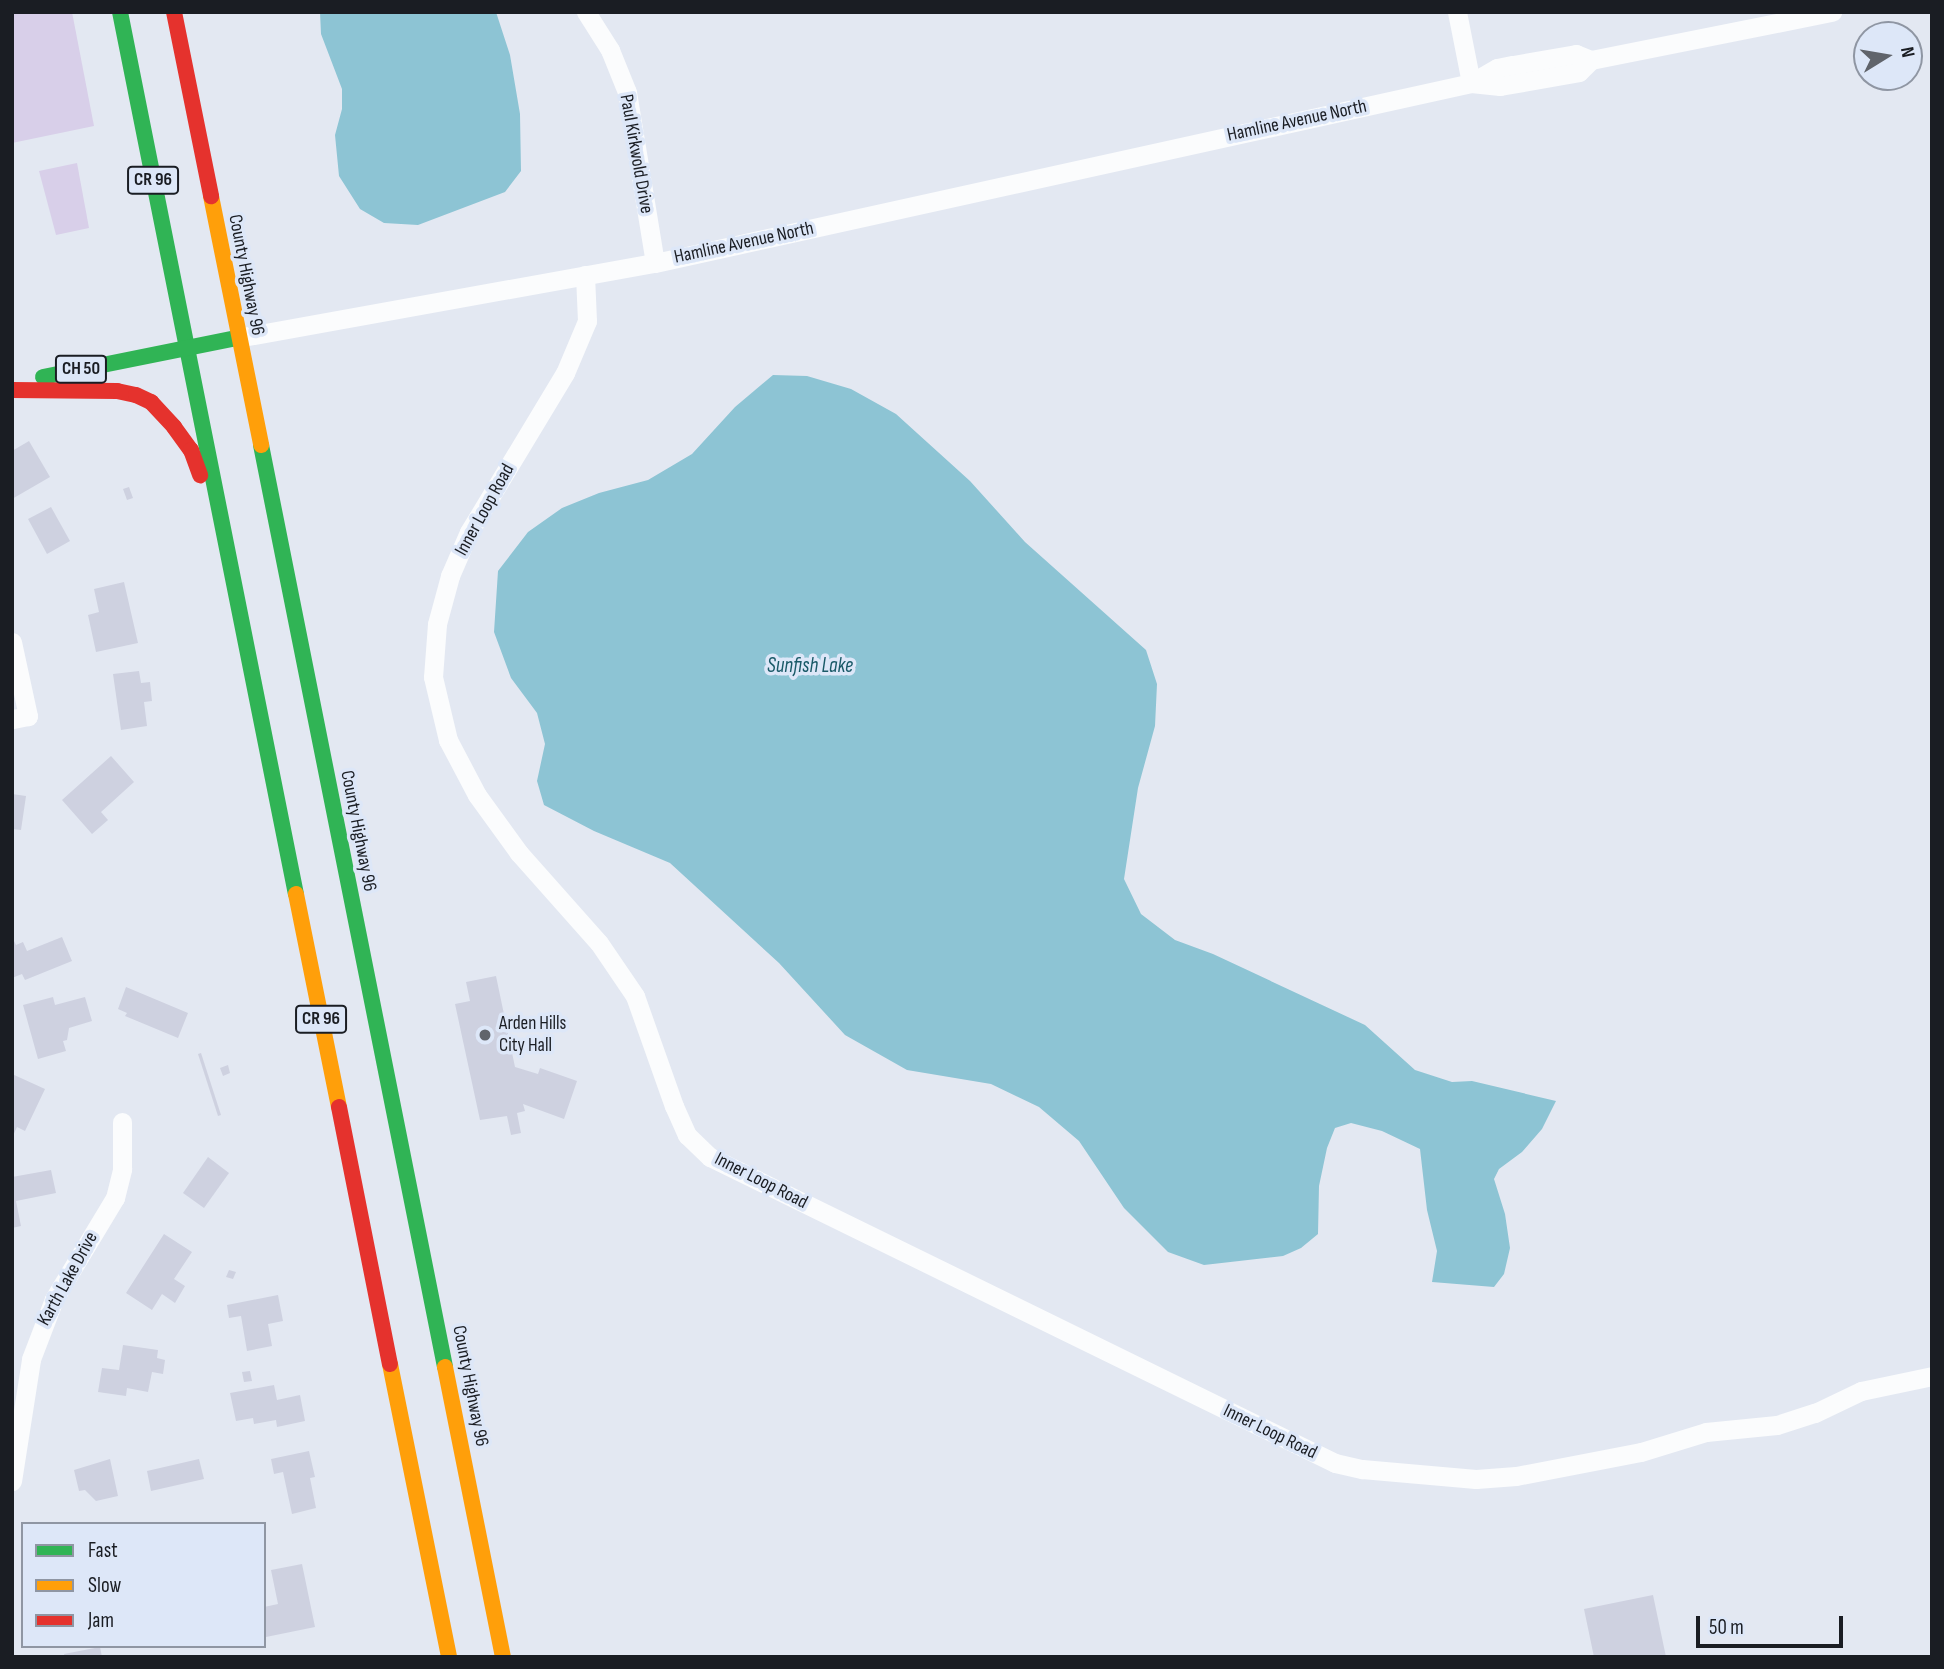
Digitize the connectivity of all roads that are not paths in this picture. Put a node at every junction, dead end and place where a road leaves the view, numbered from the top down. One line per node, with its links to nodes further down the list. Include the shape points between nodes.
1 (120, 12): 10 (main road, CR 96)
2 (174, 12): 9 (main road, County Highway 96 / CR 96)
3 (586, 12): 7 (street, Paul Kirkwold Drive, via 610,50 627,92)
4 (1457, 12): 6 (street)
5 (1832, 12): 6 (street, Hamline Avenue North, via 1591,60 1579,72 1500,86)
6 (1471, 83): 7 (street, Hamline Avenue North)
7 (656, 263): 8 (street, Hamline Avenue North)
8 (585, 275): 9 (street, Hamline Avenue North); 17 (street, Inner Loop Road, via 587,321 565,373 469,532 450,576 437,624 433,677 448,740 477,795 519,853 598,943 635,996 674,1106 688,1135 710,1157 1335,1463 1362,1469 1476,1479 1516,1476 1641,1452 1706,1432 1777,1425 1861,1391)
9 (237, 338): 10 (main road, Hamline Avenue North / CH 50); 20 (main road, County Highway 96 / CR 96)
10 (186, 348): 11 (main road, Hamline Avenue North / CH 50); 13 (main road, CR 96)
11 (12, 383)
12 (12, 390): 13 (main road, via 117,391 150,402 191,450)
13 (226, 546): 19 (main road, CR 96)
14 (12, 642): 15 (street, via 28,716)
15 (12, 719)
16 (122, 1122): 18 (street, Karth Lake Drive, via 122,1169 115,1198 54,1299 31,1359)
17 (1932, 1376)
18 (12, 1481)
19 (449, 1657)
20 (503, 1657)

